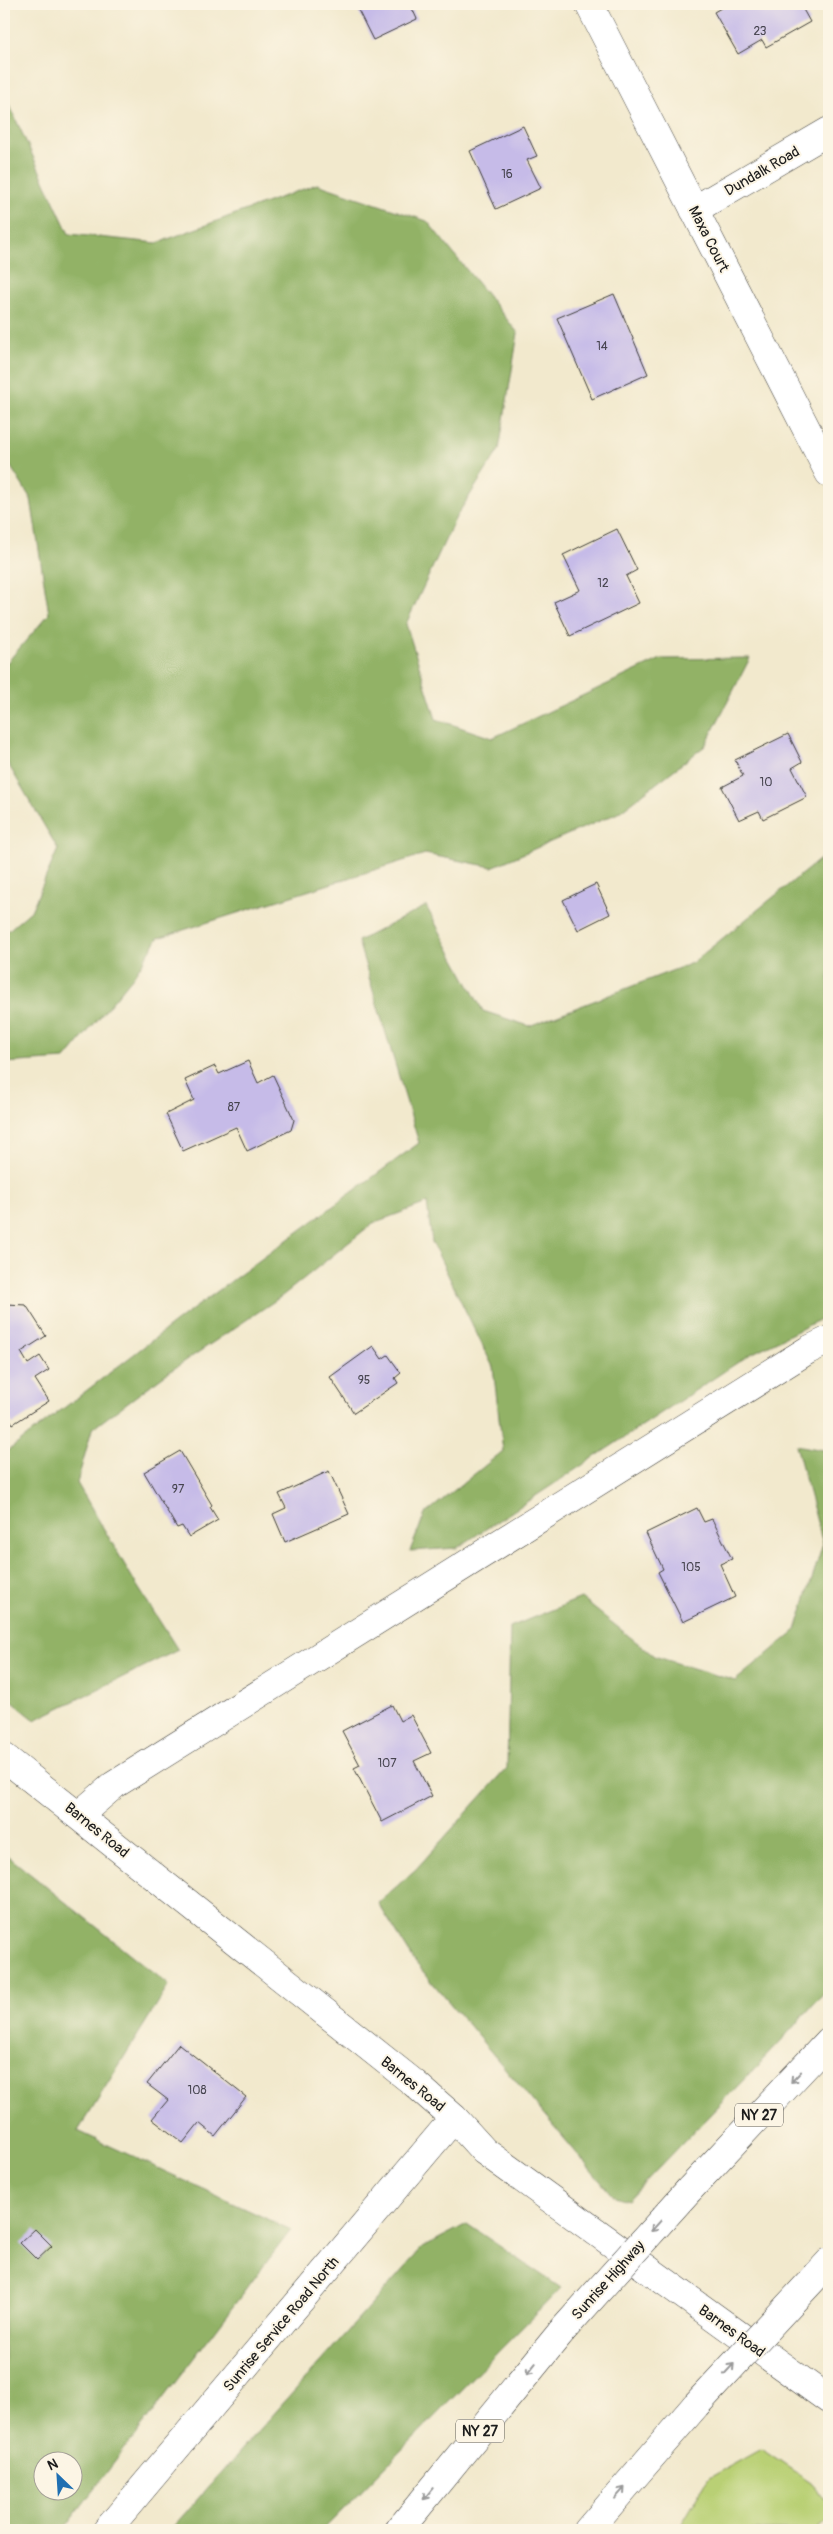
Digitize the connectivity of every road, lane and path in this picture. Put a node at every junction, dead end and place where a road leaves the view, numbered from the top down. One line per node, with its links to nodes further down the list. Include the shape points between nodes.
1 (589, 4): 3 (main road, Maxa Court)
2 (829, 132): 3 (main road, Dundalk Road)
3 (694, 210): 4 (main road, Maxa Court)
4 (829, 473)
5 (829, 1340): 7 (main road, via 654,1444 123,1779)
6 (4, 1757): 7 (main road, Barnes Road)
7 (79, 1815): 9 (main road, Barnes Road)
8 (829, 2041): 13 (main road, Sunrise Highway / NY 27, one-way to 13, bridge, via 562,2331)
9 (454, 2118): 11 (main road, Barnes Road, via 484,2151); 12 (main road, Sunrise Service Road North)
10 (823, 2268): 14 (main road, one-way to 10, bridge, via 696,2405)
11 (829, 2400)
12 (107, 2530)
13 (398, 2530)
14 (588, 2530)

